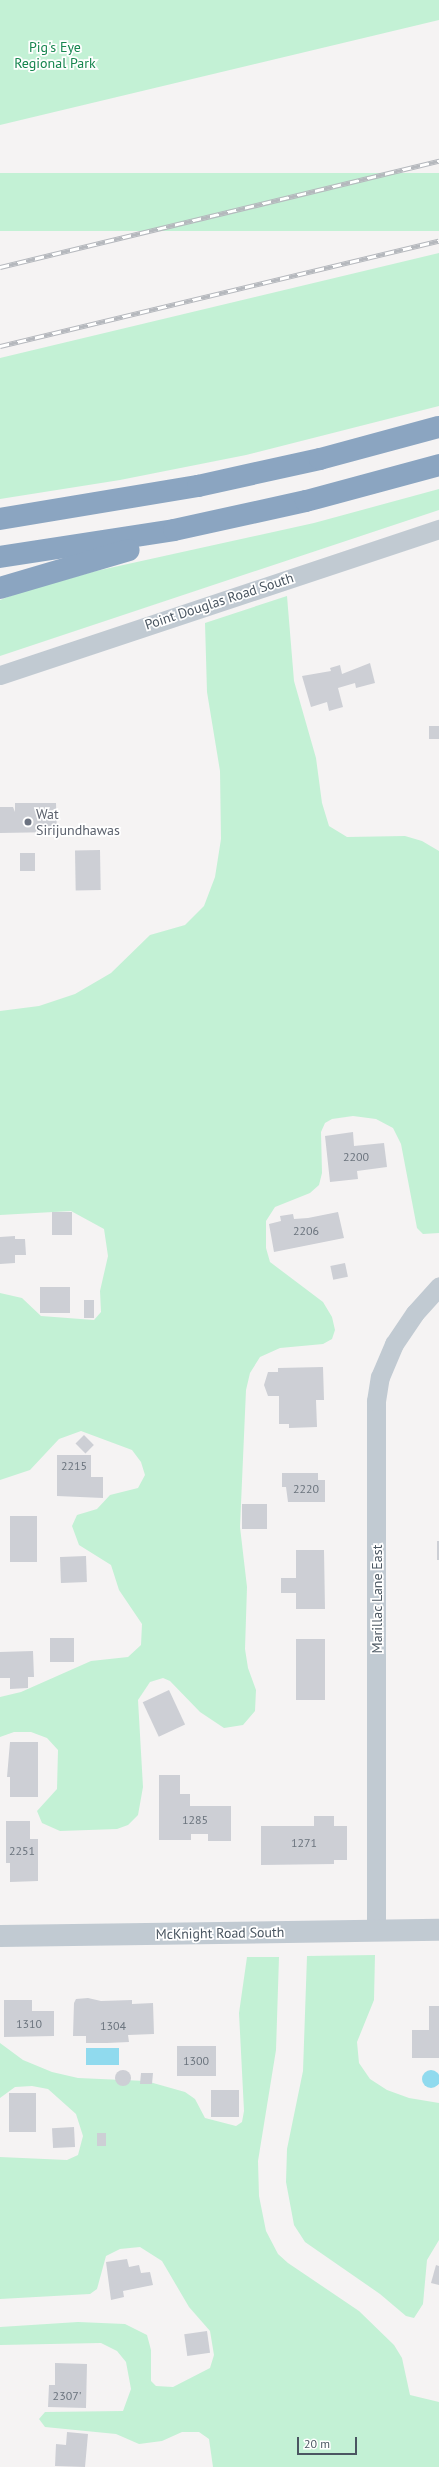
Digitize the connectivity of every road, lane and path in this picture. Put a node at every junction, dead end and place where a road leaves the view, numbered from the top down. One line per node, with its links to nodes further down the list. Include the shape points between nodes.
1 (439, 426): 4 (highway, via 313,460 198,486)
2 (439, 466): 3 (highway)
3 (277, 508): 6 (highway, via 132,537); 7 (highway)
4 (0, 519)
5 (439, 529): 8 (street, Point Douglas Road South)
6 (0, 557)
7 (0, 588)
8 (0, 675)
9 (439, 1286): 11 (street, Marillac Lane East, via 415,1313 394,1344 380,1377 376,1401)
10 (439, 1930): 11 (street, McKnight Road South)
11 (376, 1931): 12 (street, McKnight Road South)
12 (0, 1936)

